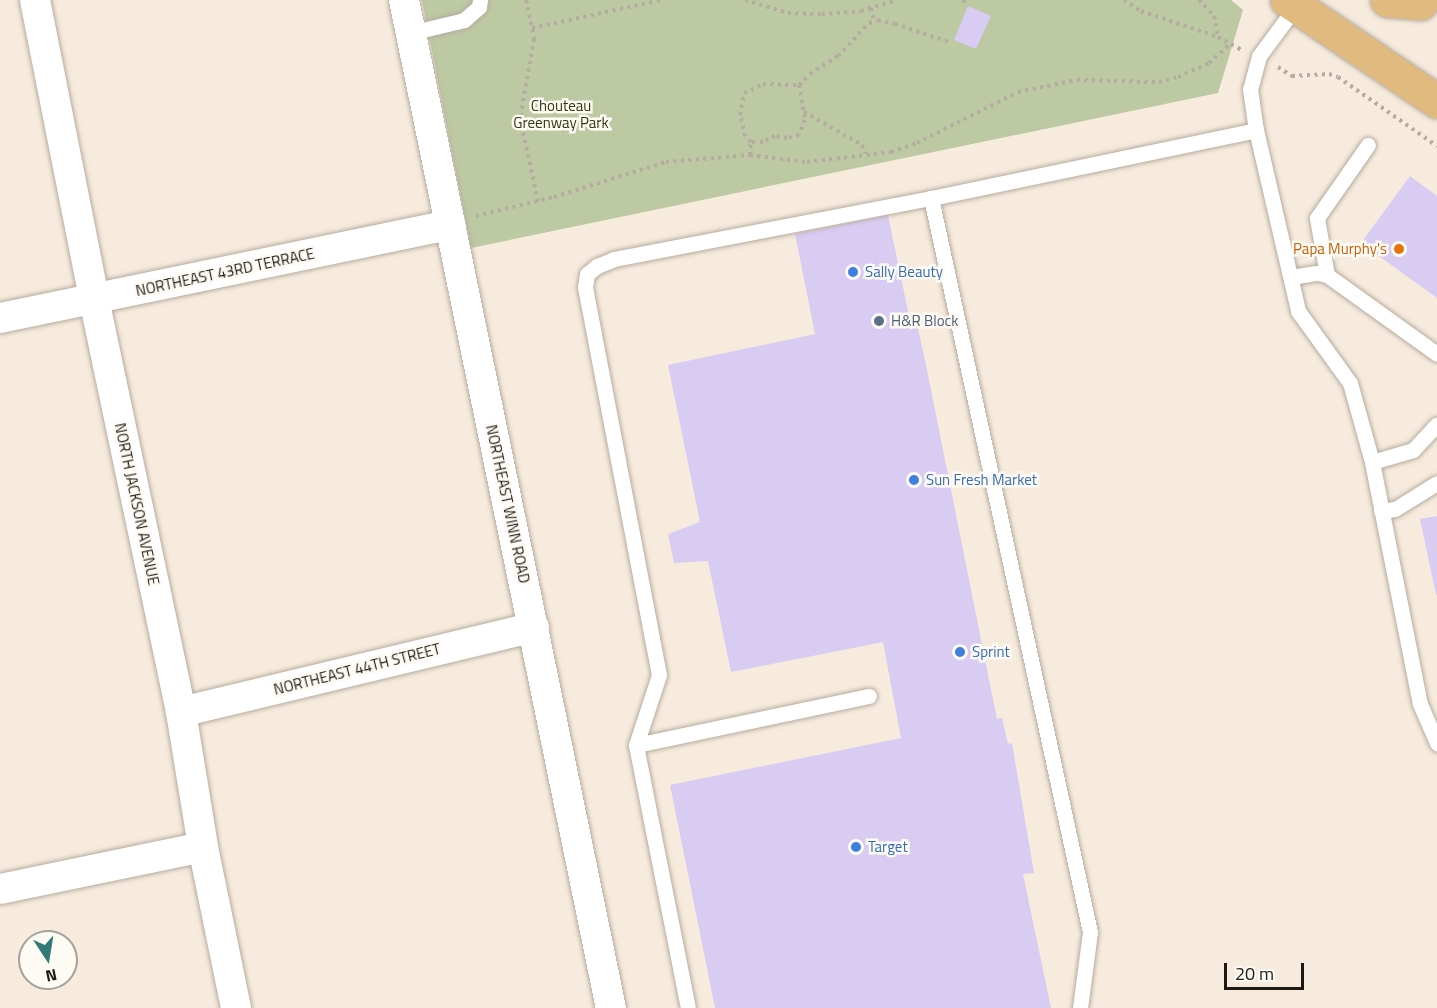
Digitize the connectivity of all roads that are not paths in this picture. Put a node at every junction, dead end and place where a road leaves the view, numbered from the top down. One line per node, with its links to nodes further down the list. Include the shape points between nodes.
1 (35, 0): 15 (street, NORTH JACKSON AVENUE)
2 (404, 0): 7 (street, NORTHEAST WINN ROAD)
3 (480, 0): 7 (lane, via 479,7 464,20)
4 (1387, 0): 6 (main road)
5 (1298, 2): 8 (main road); 9 (lane, via 1259,56 1250,89)
6 (1425, 6)
7 (410, 33): 12 (street, NORTHEAST WINN ROAD)
8 (1437, 101)
9 (1256, 130): 11 (lane); 14 (lane)
10 (1368, 145): 13 (lane, via 1317,218)
11 (931, 198): 26 (lane, via 614,259 587,274 585,287 659,675); 32 (lane, via 1090,932)
12 (450, 225): 15 (street, NORTHEAST 43RD TERRACE); 22 (street, NORTHEAST WINN ROAD)
13 (1327, 275): 14 (lane); 17 (lane)
14 (1291, 277): 19 (lane, via 1298,311 1350,383)
15 (94, 299): 16 (street, NORTHEAST 43RD TERRACE); 24 (street, NORTH JACKSON AVENUE)
16 (0, 318)
17 (1437, 354)
18 (1437, 423): 19 (lane, via 1413,450)
19 (1372, 462): 21 (lane)
20 (1437, 483): 21 (lane, via 1395,509)
21 (1381, 511): 25 (lane, via 1420,704)
22 (534, 627): 24 (street, NORTHEAST 44TH STREET); 30 (street, NORTHEAST WINN ROAD)
23 (869, 696): 26 (lane)
24 (181, 712): 27 (street, NORTH JACKSON AVENUE)
25 (1437, 743)
26 (636, 745): 31 (lane)
27 (203, 848): 28 (street); 29 (street, NORTH JACKSON AVENUE)
28 (0, 889)
29 (236, 1008)
30 (611, 1008)
31 (687, 1008)
32 (1080, 1008)

